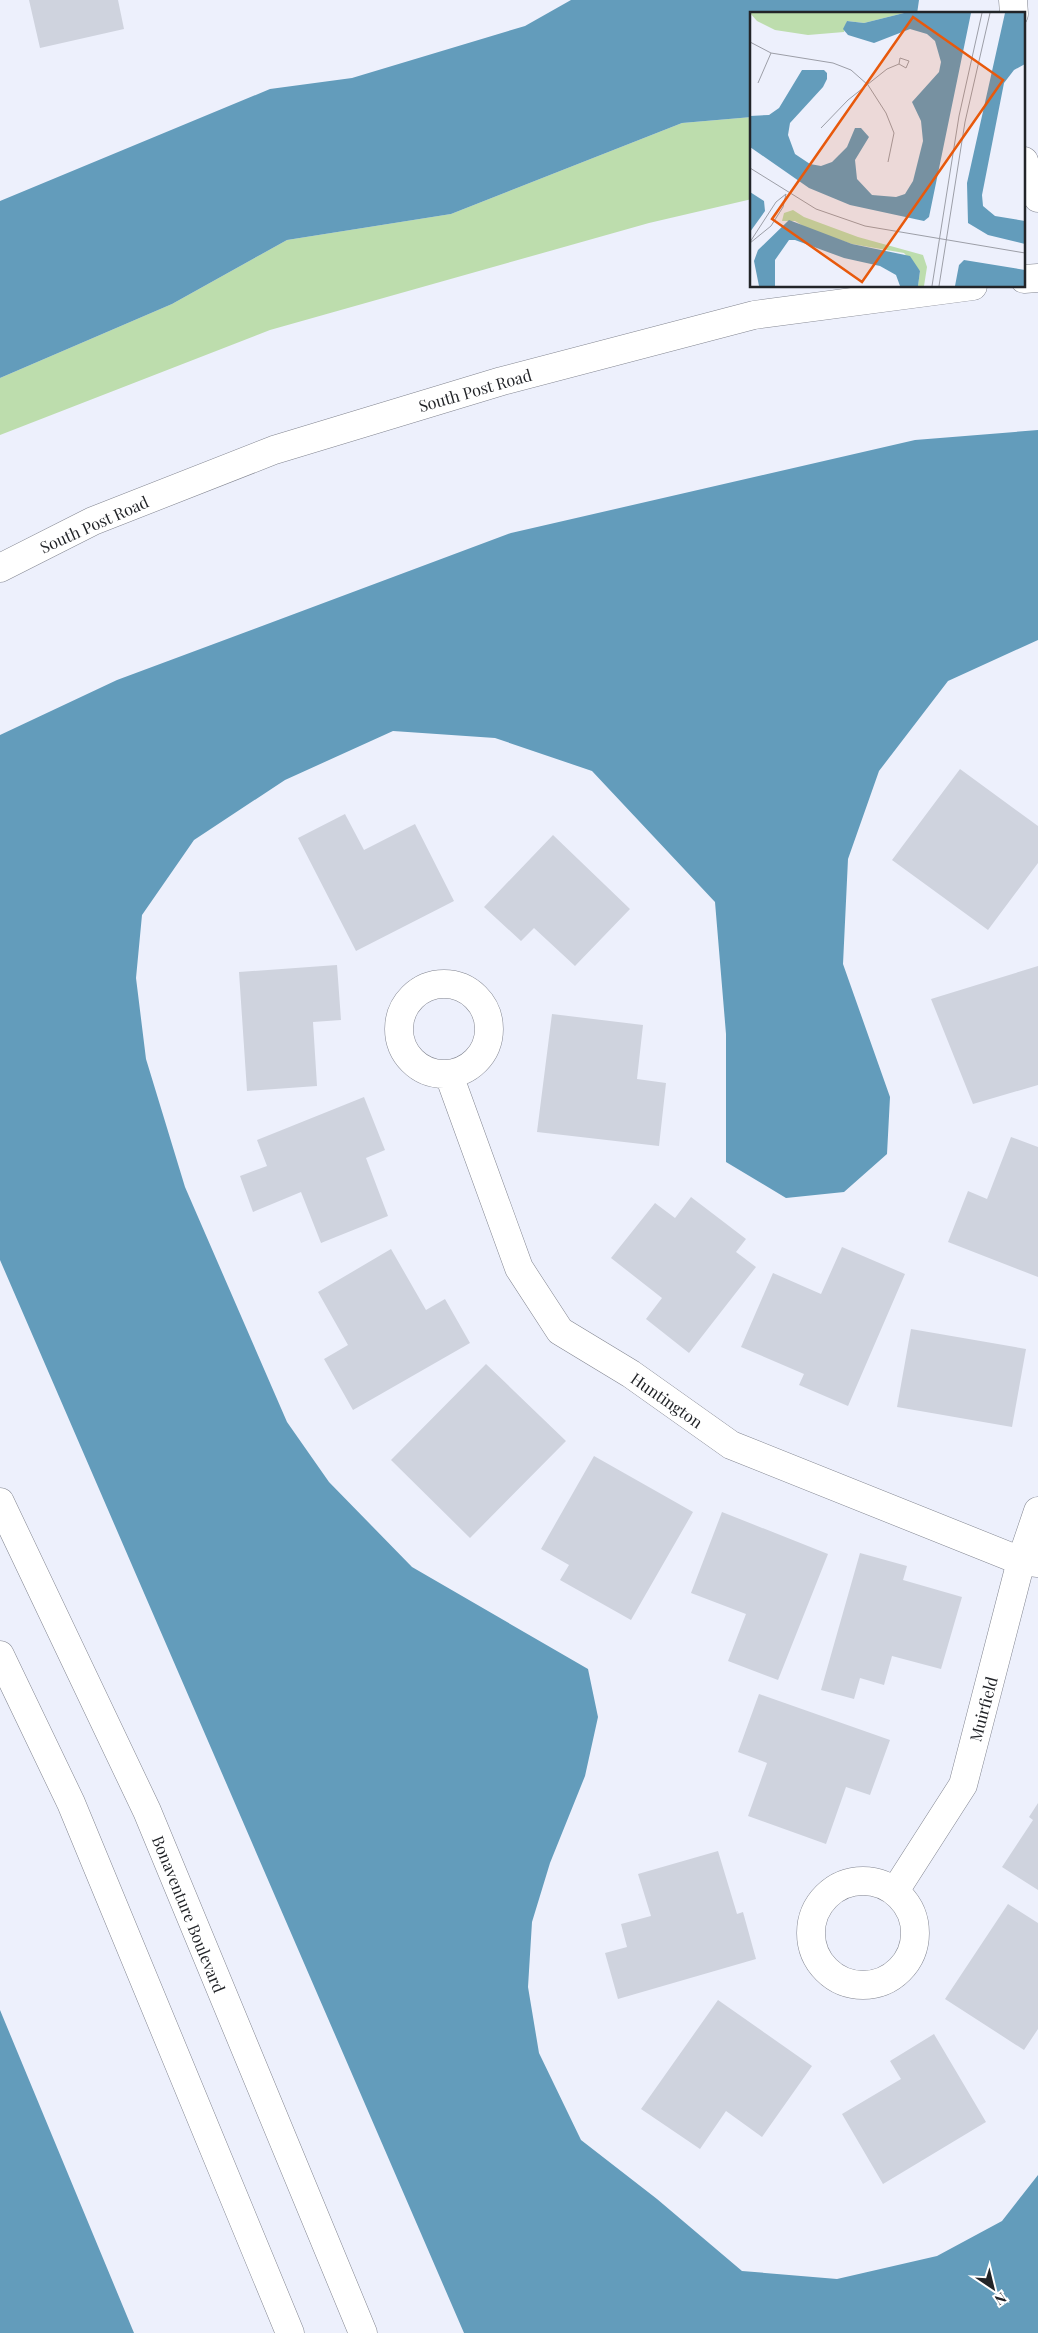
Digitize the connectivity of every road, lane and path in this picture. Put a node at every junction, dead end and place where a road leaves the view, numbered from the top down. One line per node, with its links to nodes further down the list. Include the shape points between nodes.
1 (1026, 166): 2 (street)
2 (1038, 198)
3 (958, 288): 4 (street, South Post Road, via 754,315 502,381 274,450 93,521)
4 (0, 568)
5 (449, 1075): 8 (street, Huntington, via 519,1268 560,1331 631,1374 731,1445)
6 (0, 1502): 12 (street, Bonaventure Boulevard, via 147,1811)
7 (1038, 1511): 8 (street, Muirfield)
8 (1030, 1562): 10 (street, Muirfield, via 963,1785)
9 (0, 1655): 11 (street, via 71,1804)
10 (895, 1891)
11 (290, 2333)
12 (363, 2333)

